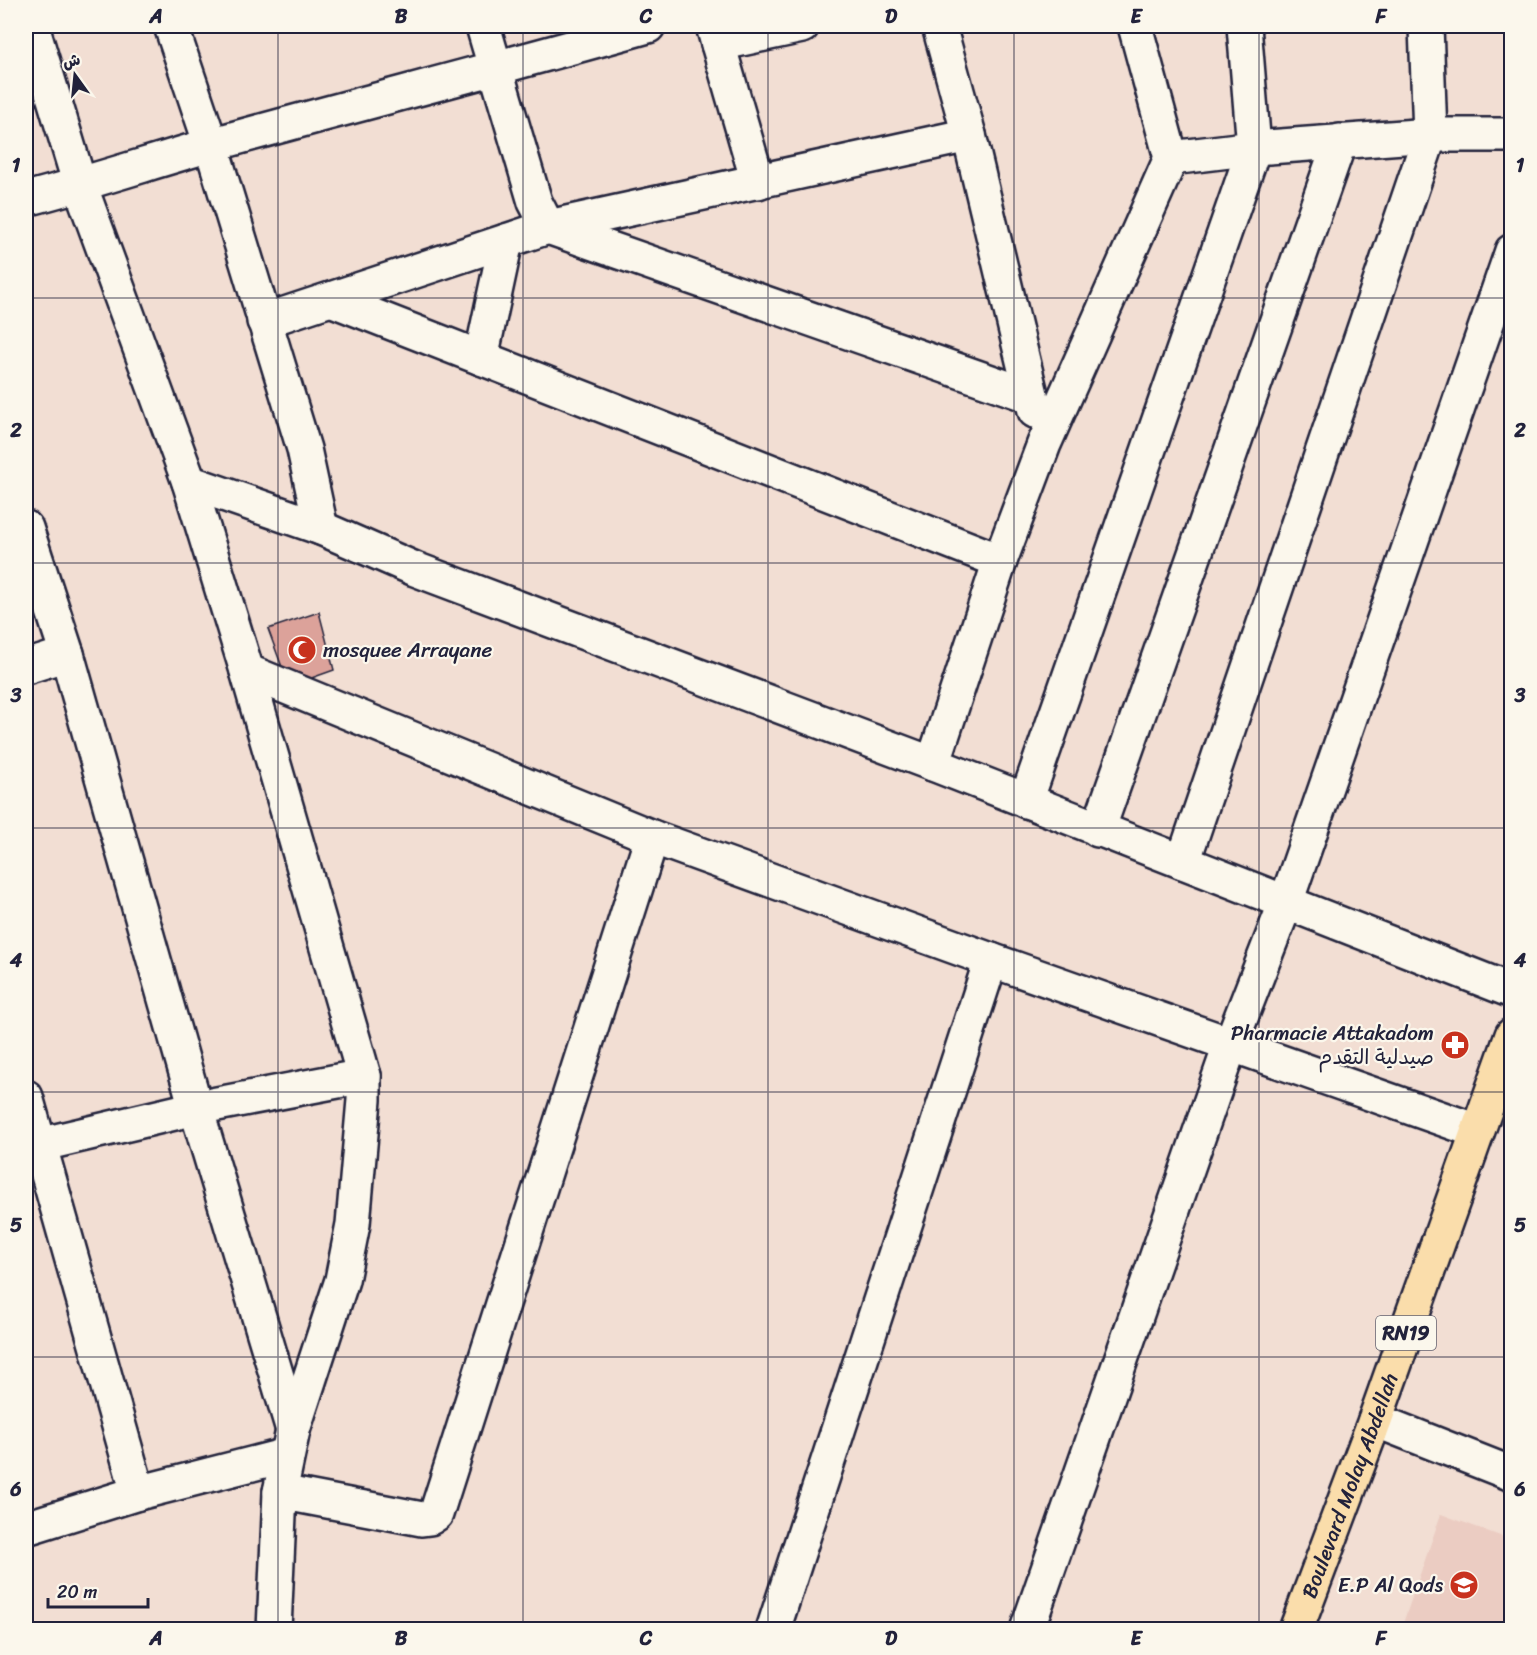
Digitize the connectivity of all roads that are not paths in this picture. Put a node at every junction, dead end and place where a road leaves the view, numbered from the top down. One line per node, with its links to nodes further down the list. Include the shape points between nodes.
1 (32, 26): 20 (street)
2 (171, 26): 16 (street)
3 (483, 26): 11 (street)
4 (648, 26): 11 (street)
5 (802, 26): 10 (street)
6 (939, 26): 12 (street)
7 (1135, 26): 18 (street)
8 (1244, 26): 17 (street)
9 (1426, 26): 13 (street)
10 (716, 35): 19 (street)
11 (496, 69): 16 (street); 22 (street, via 535,202)
12 (969, 135): 19 (street); 28 (street)
13 (1430, 135): 14 (street); 15 (street); 41 (street)
14 (1512, 135)
15 (1340, 141): 17 (street); 39 (street)
16 (212, 145): 20 (street); 26 (street)
17 (1254, 148): 18 (street); 38 (street)
18 (1171, 158): 29 (street)
19 (758, 182): 22 (street)
20 (80, 185): 21 (street); 30 (street)
21 (26, 199)
22 (548, 228): 23 (street); 28 (street)
23 (506, 241): 25 (street); 27 (street)
24 (1512, 250): 42 (street)
25 (333, 300): 26 (street); 27 (street)
26 (264, 321): 32 (street, via 304,449)
27 (481, 358): 33 (street)
28 (1031, 396): 29 (street)
29 (1044, 444): 33 (street)
30 (189, 482): 32 (street); 36 (street)
31 (26, 528): 34 (street)
32 (321, 528): 37 (street, via 415,569)
33 (1000, 561): 37 (street)
34 (68, 654): 35 (street); 49 (street)
35 (26, 668)
36 (247, 670): 40 (street); 47 (street)
37 (933, 764): 38 (street)
38 (1026, 801): 39 (street)
39 (1098, 830): 41 (street)
40 (652, 837): 43 (street); 55 (street, via 436,1514 422,1519)
41 (1183, 862): 42 (street)
42 (1286, 902): 44 (street); 46 (street)
43 (991, 960): 46 (street); 59 (street)
44 (1512, 991)
45 (1512, 1035): 50 (main road, Boulevard Molay Abdellah / RN19)
46 (1231, 1044): 50 (street); 60 (street)
47 (364, 1076): 49 (street); 53 (street, via 351,1235 342,1280)
48 (26, 1097): 51 (street)
49 (196, 1108): 51 (street); 53 (street)
50 (1477, 1131): 52 (main road, Boulevard Molay Abdellah / RN19)
51 (33, 1146): 56 (street)
52 (1376, 1420): 54 (street); 61 (main road, Boulevard Molay Abdellah / RN19)
53 (290, 1442): 55 (street); 56 (street)
54 (1512, 1474)
55 (280, 1492): 58 (street)
56 (138, 1493): 57 (street)
57 (26, 1528)
58 (274, 1629)
59 (773, 1629)
60 (1026, 1629)
61 (1296, 1629)

